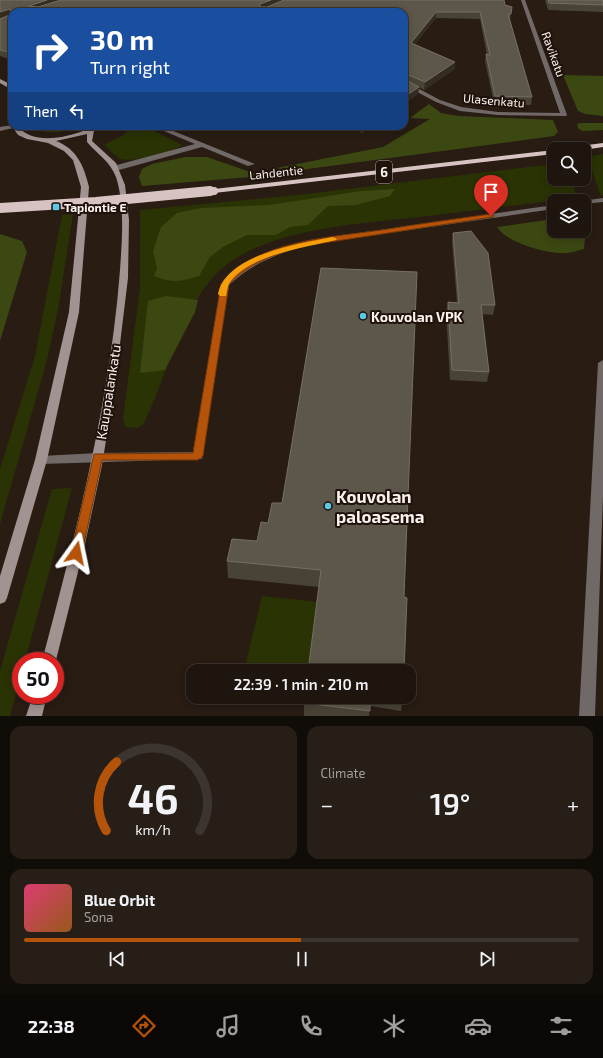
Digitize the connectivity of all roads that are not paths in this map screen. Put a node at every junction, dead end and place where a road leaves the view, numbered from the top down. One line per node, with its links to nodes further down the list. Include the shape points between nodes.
1 (523, 0): 3 (street, Ravikatu)
2 (408, 85): 3 (street, Ulasenkatu, via 460,109)
3 (564, 115)
4 (18, 130): 8 (main road, via 23,135)
5 (88, 130): 8 (main road, via 66,138)
6 (93, 130): 14 (main road, Kauppalankatu, via 89,141)
7 (165, 130): 10 (street)
8 (40, 139): 21 (main road, via 59,144 78,160 86,187 74,312)
9 (603, 144): 11 (highway)
10 (201, 145): 13 (street); 14 (street)
11 (591, 146)
12 (547, 153): 17 (highway, Lahdentie / 6, bridge, via 214,191)
13 (251, 164)
14 (116, 168): 20 (main road, Kauppalankatu, via 123,191 125,255 112,380)
15 (603, 200): 16 (street)
16 (591, 201)
17 (0, 208)
18 (547, 208): 20 (street, via 310,242 282,249 252,262 237,271 225,284 198,456)
19 (603, 362): 26 (street)
20 (98, 457): 21 (street); 23 (main road, Kauppalankatu)
21 (40, 460): 22 (main road)
22 (0, 598)
23 (51, 652)
24 (37, 704): 25 (main road)
25 (34, 716)
26 (587, 716)

